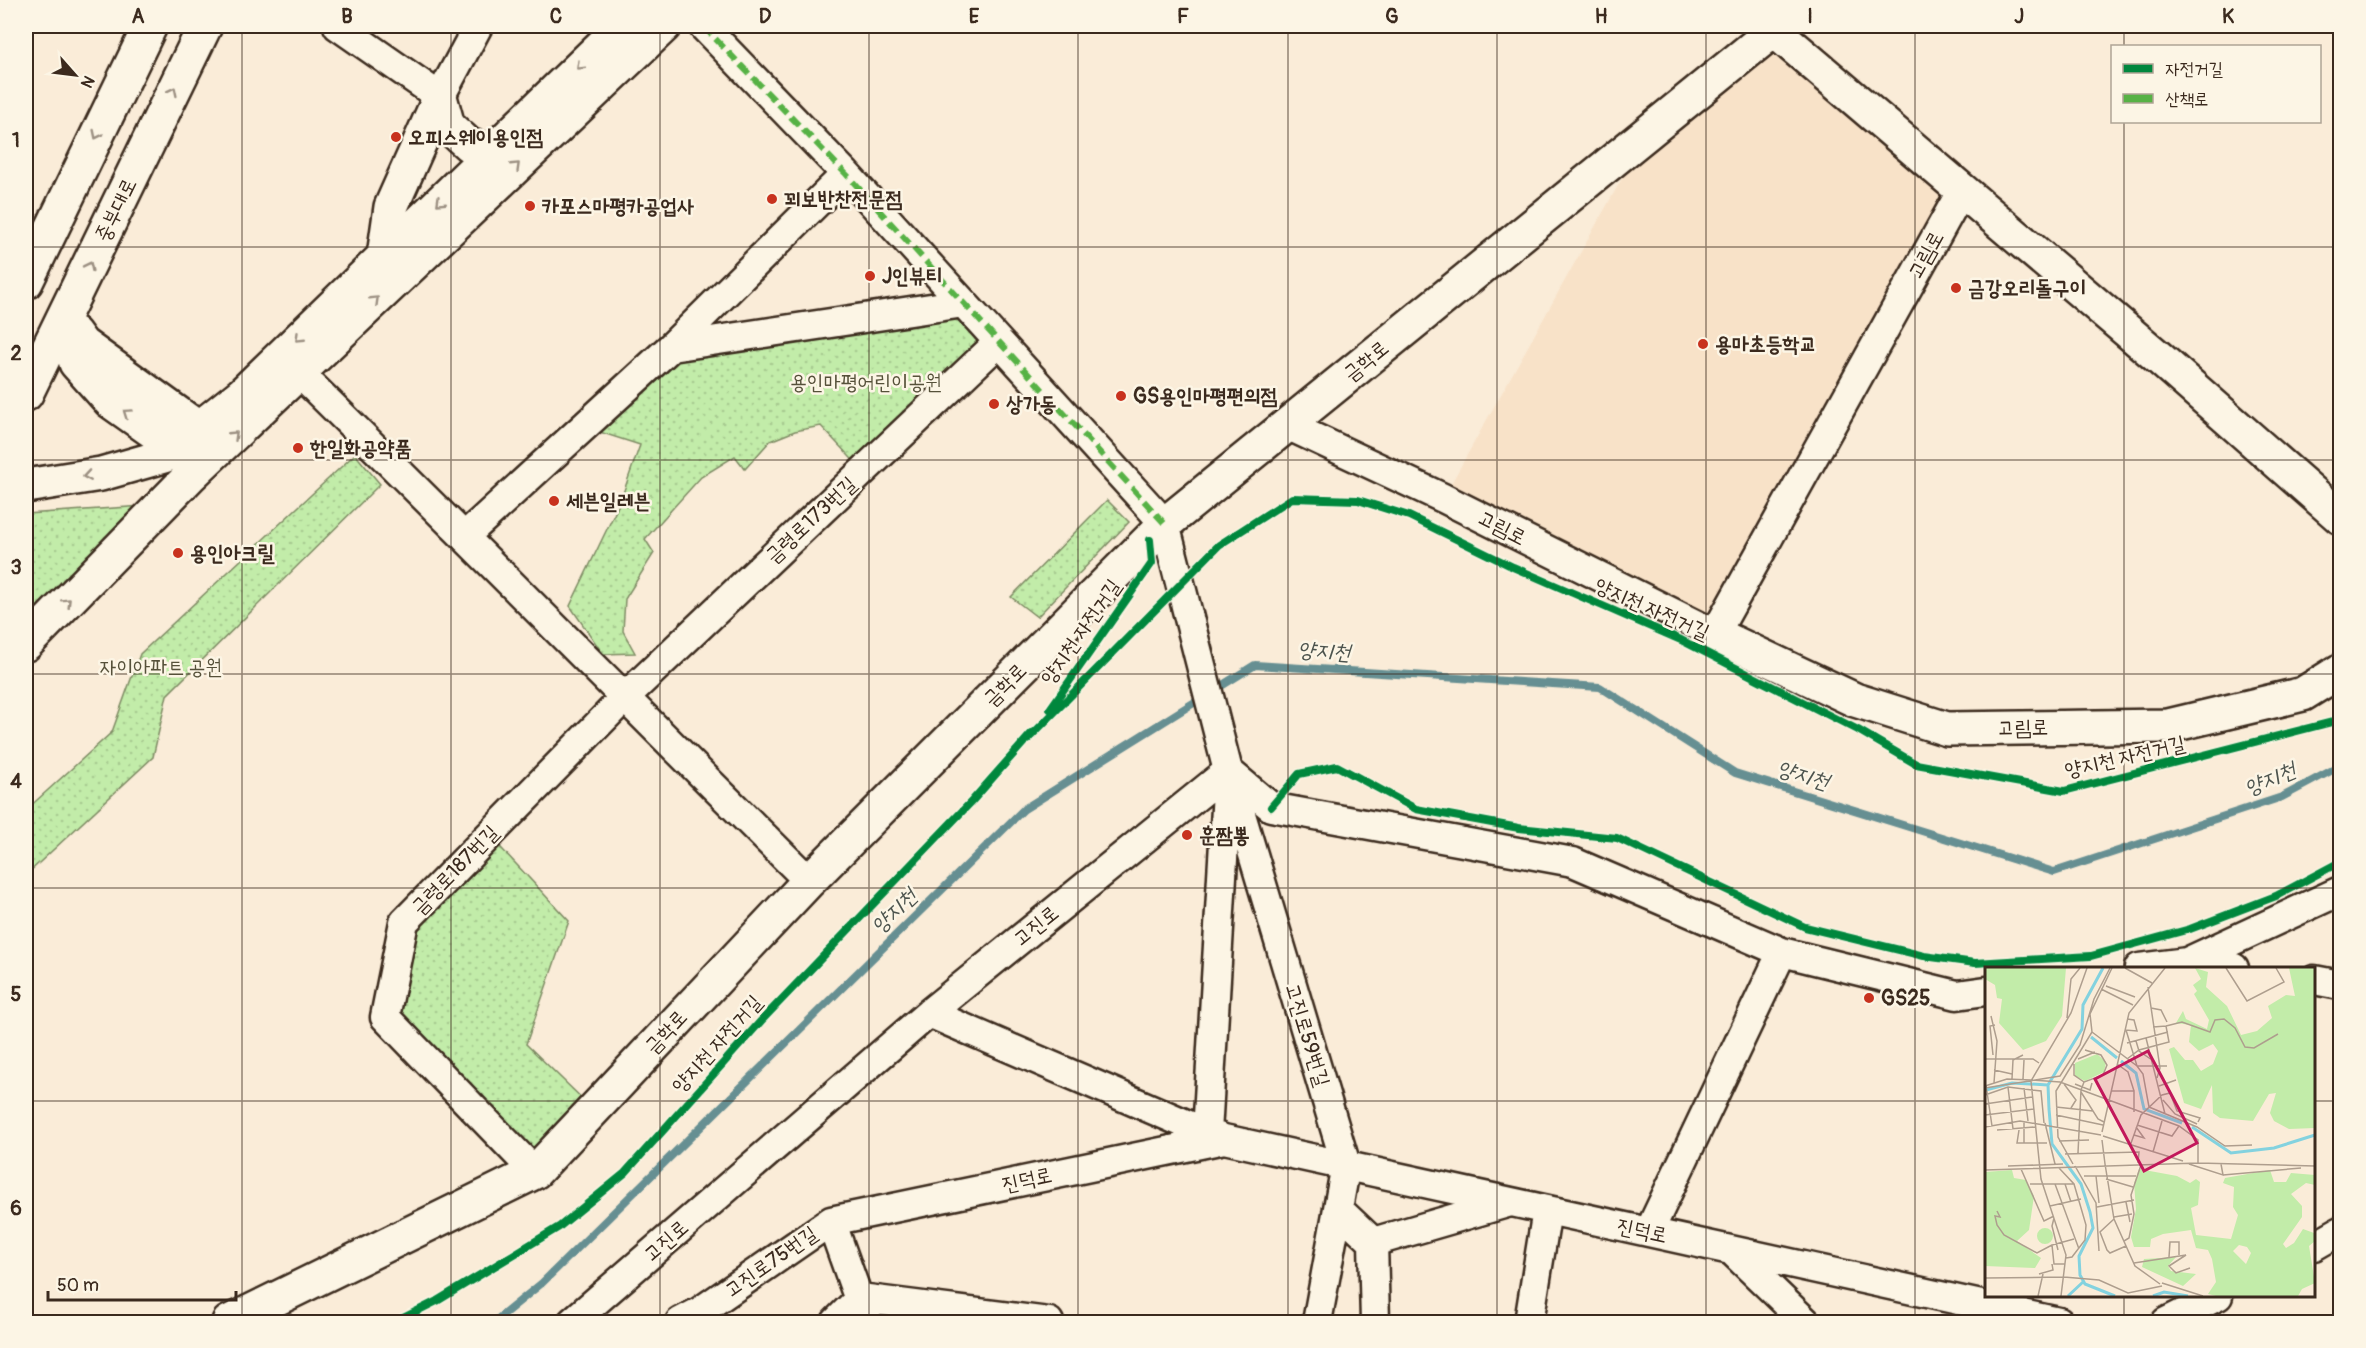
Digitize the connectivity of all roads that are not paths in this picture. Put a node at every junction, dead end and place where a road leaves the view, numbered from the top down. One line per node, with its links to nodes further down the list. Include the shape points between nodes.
1 (150, 26): 14 (street, one-way to 14)
2 (205, 26): 16 (street, 중부대로, one-way to 2)
3 (338, 26): 9 (street)
4 (478, 26): 9 (street)
5 (621, 26): 10 (street, one-way to 10)
6 (664, 26): 19 (street, one-way to 6)
7 (703, 26): 11 (street)
8 (1774, 27): 12 (street); 21 (street, 금학로)
9 (440, 97): 10 (street, via 448,126 469,145); 13 (street, via 391,207)
10 (491, 152): 13 (street, one-way to 13)
11 (846, 174): 15 (street); 18 (street)
12 (1962, 190): 24 (street); 27 (street, 고림로)
13 (384, 256): 22 (street, one-way to 22, via 242,394)
14 (26, 282)
15 (964, 303): 17 (street); 18 (street)
16 (63, 319): 20 (street, 중부대로); 22 (street, one-way to 16, via 82,344)
17 (999, 342): 25 (street); 30 (street, 금령로173번길)
18 (671, 347): 26 (street)
19 (299, 373): 26 (street); 28 (street, one-way to 19, via 191,475)
20 (26, 394)
21 (1287, 425): 25 (street, 금학로); 27 (street, 고림로)
22 (187, 438): 23 (street, one-way to 23, via 164,456 101,474)
23 (26, 486)
24 (2340, 517)
25 (1166, 524): 31 (street, 고진로59번길); 32 (street, 금학로)
26 (465, 536): 30 (street)
27 (1715, 634): 29 (street, 고림로, via 1855,699 1947,729 2168,726 2303,694)
28 (26, 644)
29 (2340, 671)
30 (624, 698): 32 (street); 44 (street, 금령로187번길, via 405,922 385,1017)
31 (1226, 761): 34 (street, via 1271,807 1573,862); 41 (street, 고진로); 42 (street); 43 (street, 고진로59번길)
32 (809, 881): 44 (street, 금학로)
33 (2340, 891): 35 (street)
34 (1782, 952): 40 (street, via 1957,995); 49 (street)
35 (2185, 965): 36 (street); 37 (street)
36 (2162, 967)
37 (2210, 967)
38 (2315, 980): 39 (street)
39 (2340, 984)
40 (1985, 991)
41 (928, 1013): 42 (street, 진덕로); 58 (street, 고진로)
42 (1216, 1136): 43 (street, 진덕로); 48 (street, 진덕로)
43 (1346, 1166): 45 (street, 진덕로); 46 (street, 고진로59번길)
44 (535, 1172): 57 (street, 금학로)
45 (1511, 1202): 47 (street, 진덕로); 51 (street)
46 (1338, 1209): 51 (street); 62 (street, 고진로59번길)
47 (1547, 1210): 49 (street, 진덕로); 64 (street)
48 (831, 1221): 55 (street, 고진로75번길); 59 (street, 고진로75번길)
49 (1649, 1232): 53 (street, 진덕로)
50 (2340, 1232): 52 (street)
51 (1373, 1242): 63 (street)
52 (2315, 1245)
53 (1731, 1250): 56 (street, 진덕로); 65 (street)
54 (2216, 1297): 67 (street)
55 (863, 1310): 60 (street); 61 (street)
56 (2014, 1310): 66 (street, 진덕로)
57 (229, 1323)
58 (572, 1323)
59 (680, 1323)
60 (836, 1323)
61 (1049, 1323)
62 (1317, 1323)
63 (1375, 1323)
64 (1529, 1323)
65 (1806, 1323)
66 (2059, 1323)
67 (2166, 1323)

